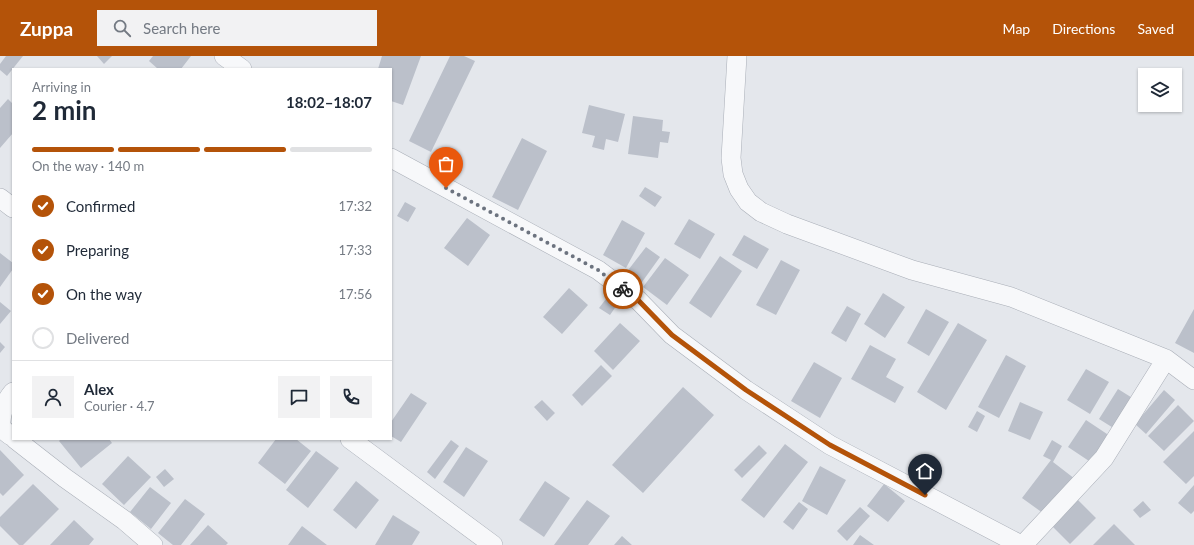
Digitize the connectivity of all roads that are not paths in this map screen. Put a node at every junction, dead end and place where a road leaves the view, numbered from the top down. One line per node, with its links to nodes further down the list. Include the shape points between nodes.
1 (224, 56): 3 (street)
2 (737, 56): 7 (street, via 731,158 733,174 748,202 762,212 787,224 912,270 1011,297)
3 (241, 68)
4 (392, 159): 15 (street, via 598,270 638,300 672,335 746,390 830,445)
5 (0, 198): 6 (street)
6 (12, 207)
7 (1166, 359): 8 (street); 15 (street, via 1104,458)
8 (1194, 380)
9 (12, 393): 10 (street, via 1,408 0,418 1,426)
10 (12, 436)
11 (17, 440): 13 (street, via 124,520)
12 (351, 440): 14 (street)
13 (153, 545)
14 (493, 545)
15 (1022, 545)

